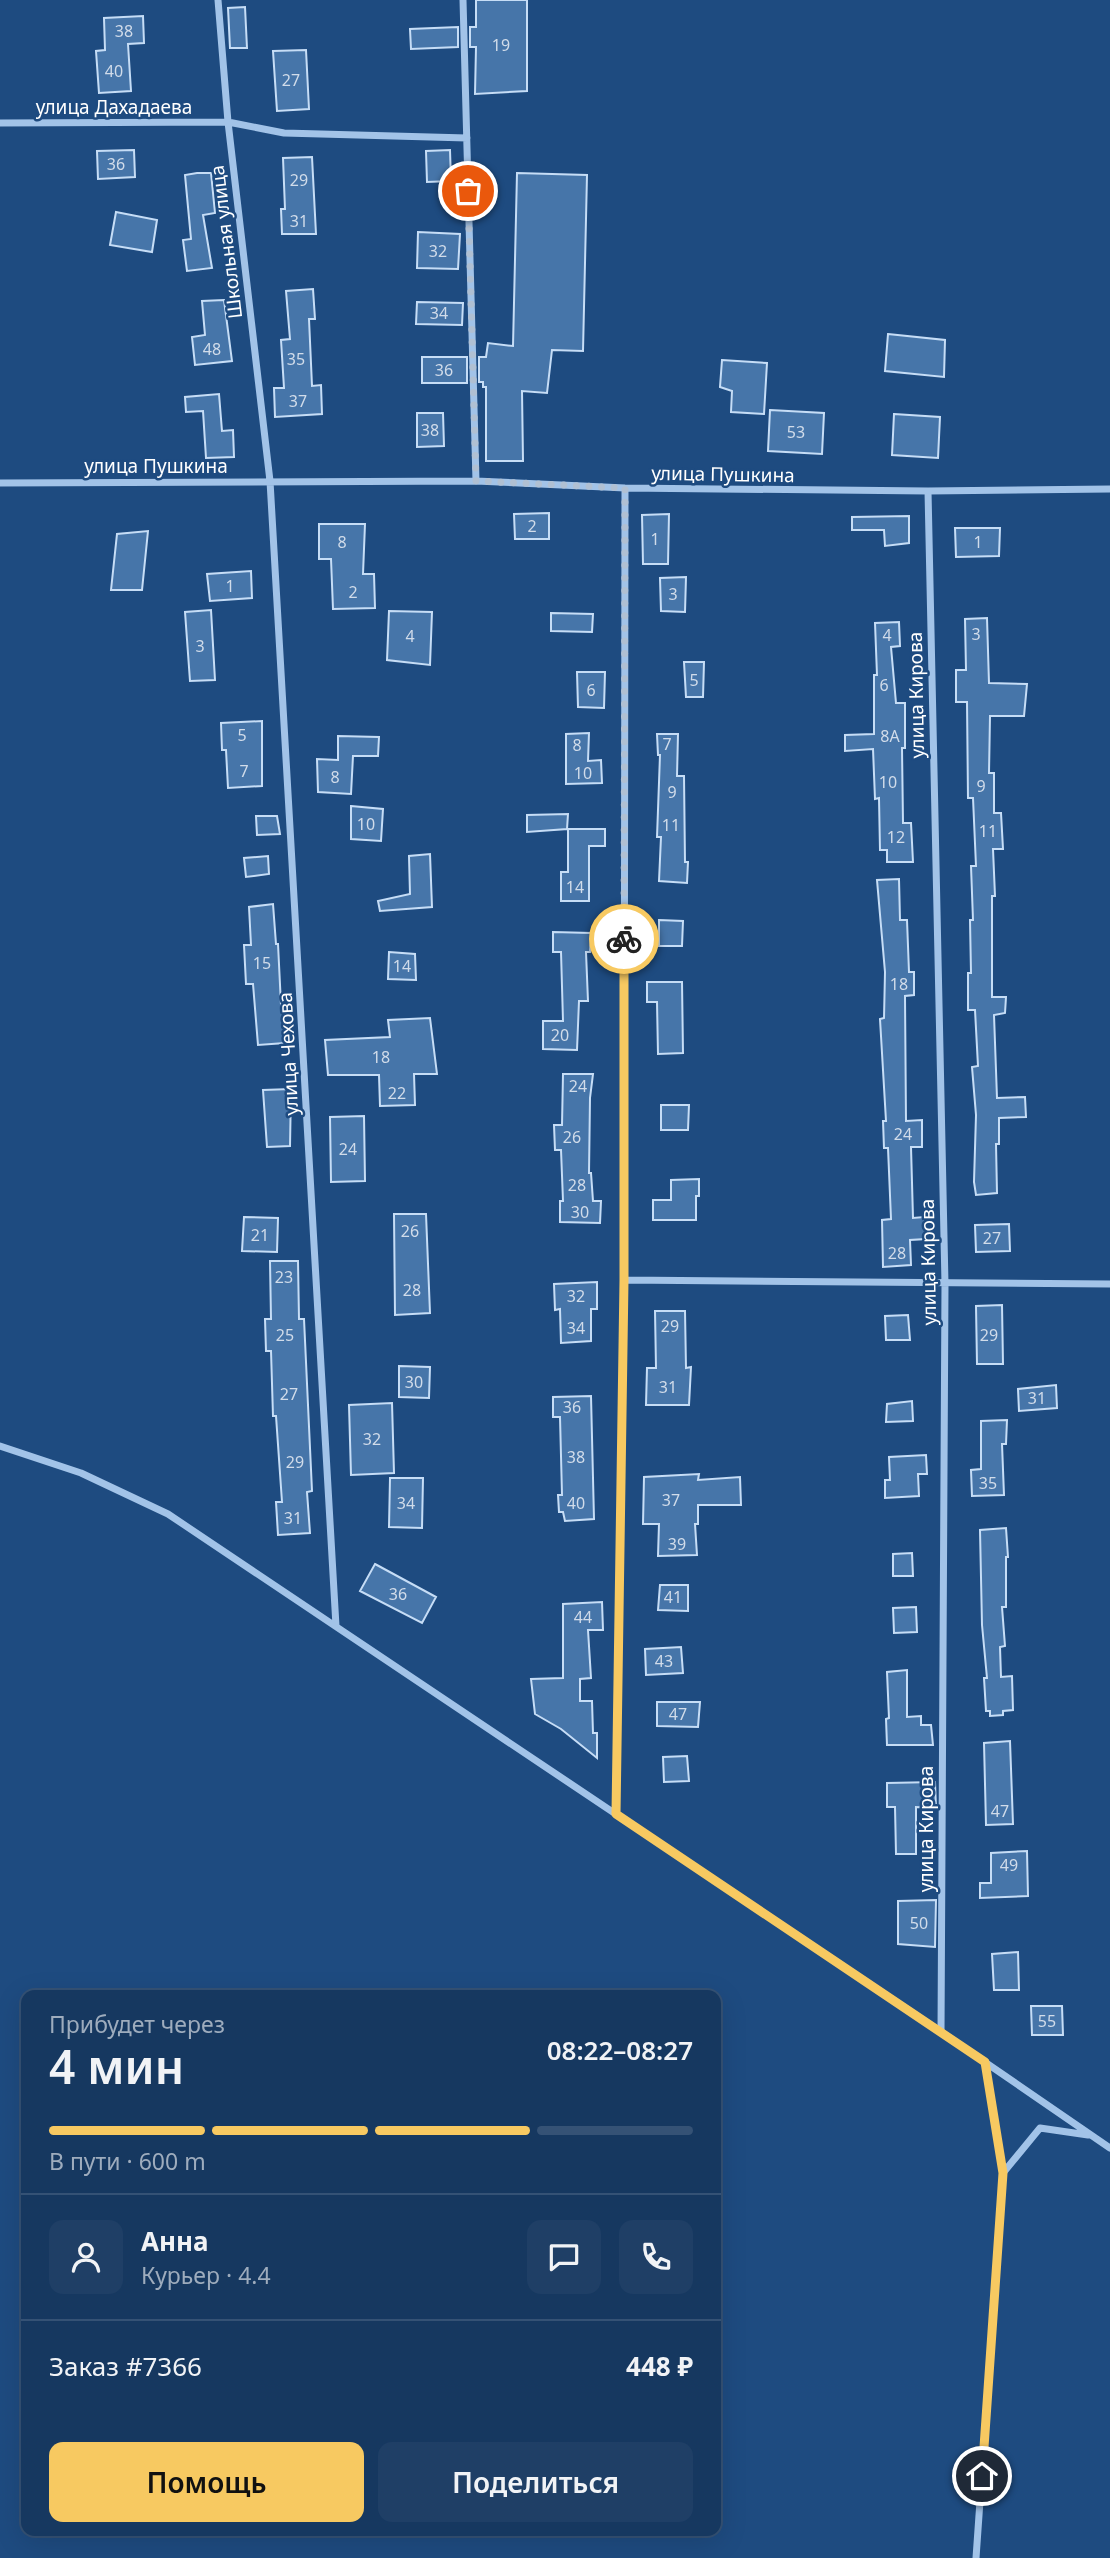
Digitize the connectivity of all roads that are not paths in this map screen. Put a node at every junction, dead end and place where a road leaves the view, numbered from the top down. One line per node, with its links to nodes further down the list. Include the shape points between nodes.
1 (218, 0): 3 (street, Школьная улица)
2 (463, 0): 5 (street)
3 (228, 122): 4 (street, улица Дахадаева); 5 (street, улица Дахадаева, via 284,134); 6 (street, Школьная улица)
4 (0, 123)
5 (467, 138): 7 (street)
6 (270, 481): 7 (street, улица Пушкина); 8 (street, улица Пушкина); 16 (street, улица Чехова)
7 (476, 481): 9 (street, улица Пушкина)
8 (0, 482)
9 (625, 488): 11 (street, улица Пушкина); 12 (street)
10 (1110, 489): 11 (street, улица Пушкина)
11 (928, 491): 13 (street, улица Кирова)
12 (624, 1280): 13 (street); 17 (street)
13 (945, 1284): 14 (street); 18 (street, улица Кирова)
14 (1110, 1284)
15 (0, 1446): 16 (street, via 81,1474 168,1514)
16 (337, 1626): 17 (street)
17 (616, 1814): 18 (street)
18 (941, 2032): 19 (street)
19 (985, 2062): 20 (street); 22 (street)
20 (1092, 2136): 21 (street); 22 (street, via 1040,2128)
21 (1110, 2148)
22 (1003, 2173): 23 (street)
23 (976, 2558)

